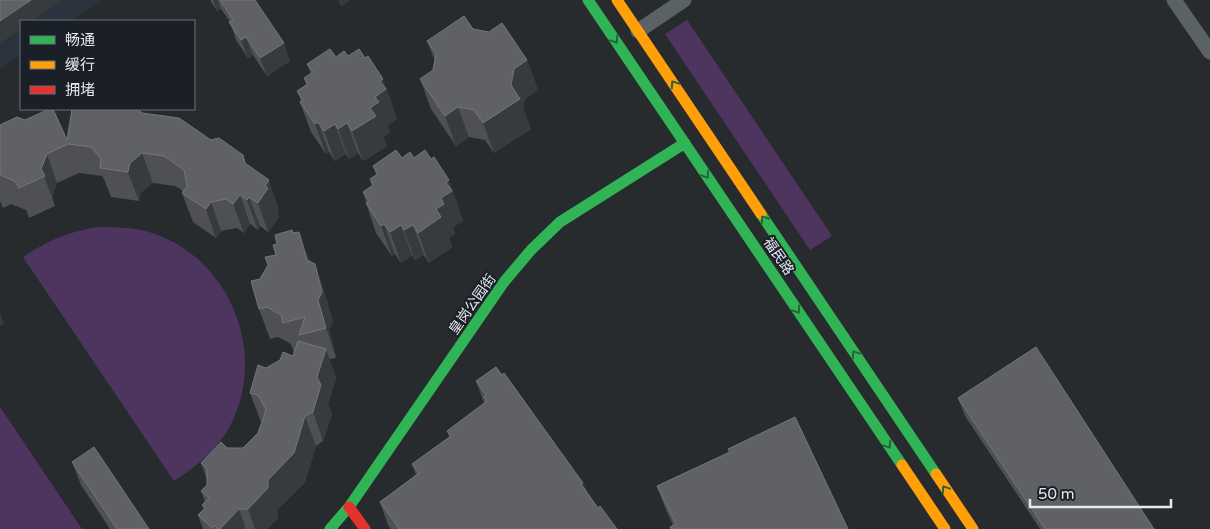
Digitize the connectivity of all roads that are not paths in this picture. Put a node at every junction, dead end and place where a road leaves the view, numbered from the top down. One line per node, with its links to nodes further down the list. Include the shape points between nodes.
1 (588, 0): 7 (main road, 福民路, one-way to 7)
2 (617, 0): 5 (main road, 福民路)
3 (684, 0): 5 (street)
4 (1174, 0): 6 (street)
5 (638, 31): 12 (main road, 福民路, one-way to 5)
6 (1210, 52)
7 (685, 143): 8 (main road, 皇岗公园街, via 576,211 531,250 504,282); 11 (main road, 福民路, one-way to 11)
8 (349, 507): 9 (main road, 皇岗公园街); 10 (main road)
9 (330, 529)
10 (365, 529)
11 (945, 529)
12 (973, 529)

